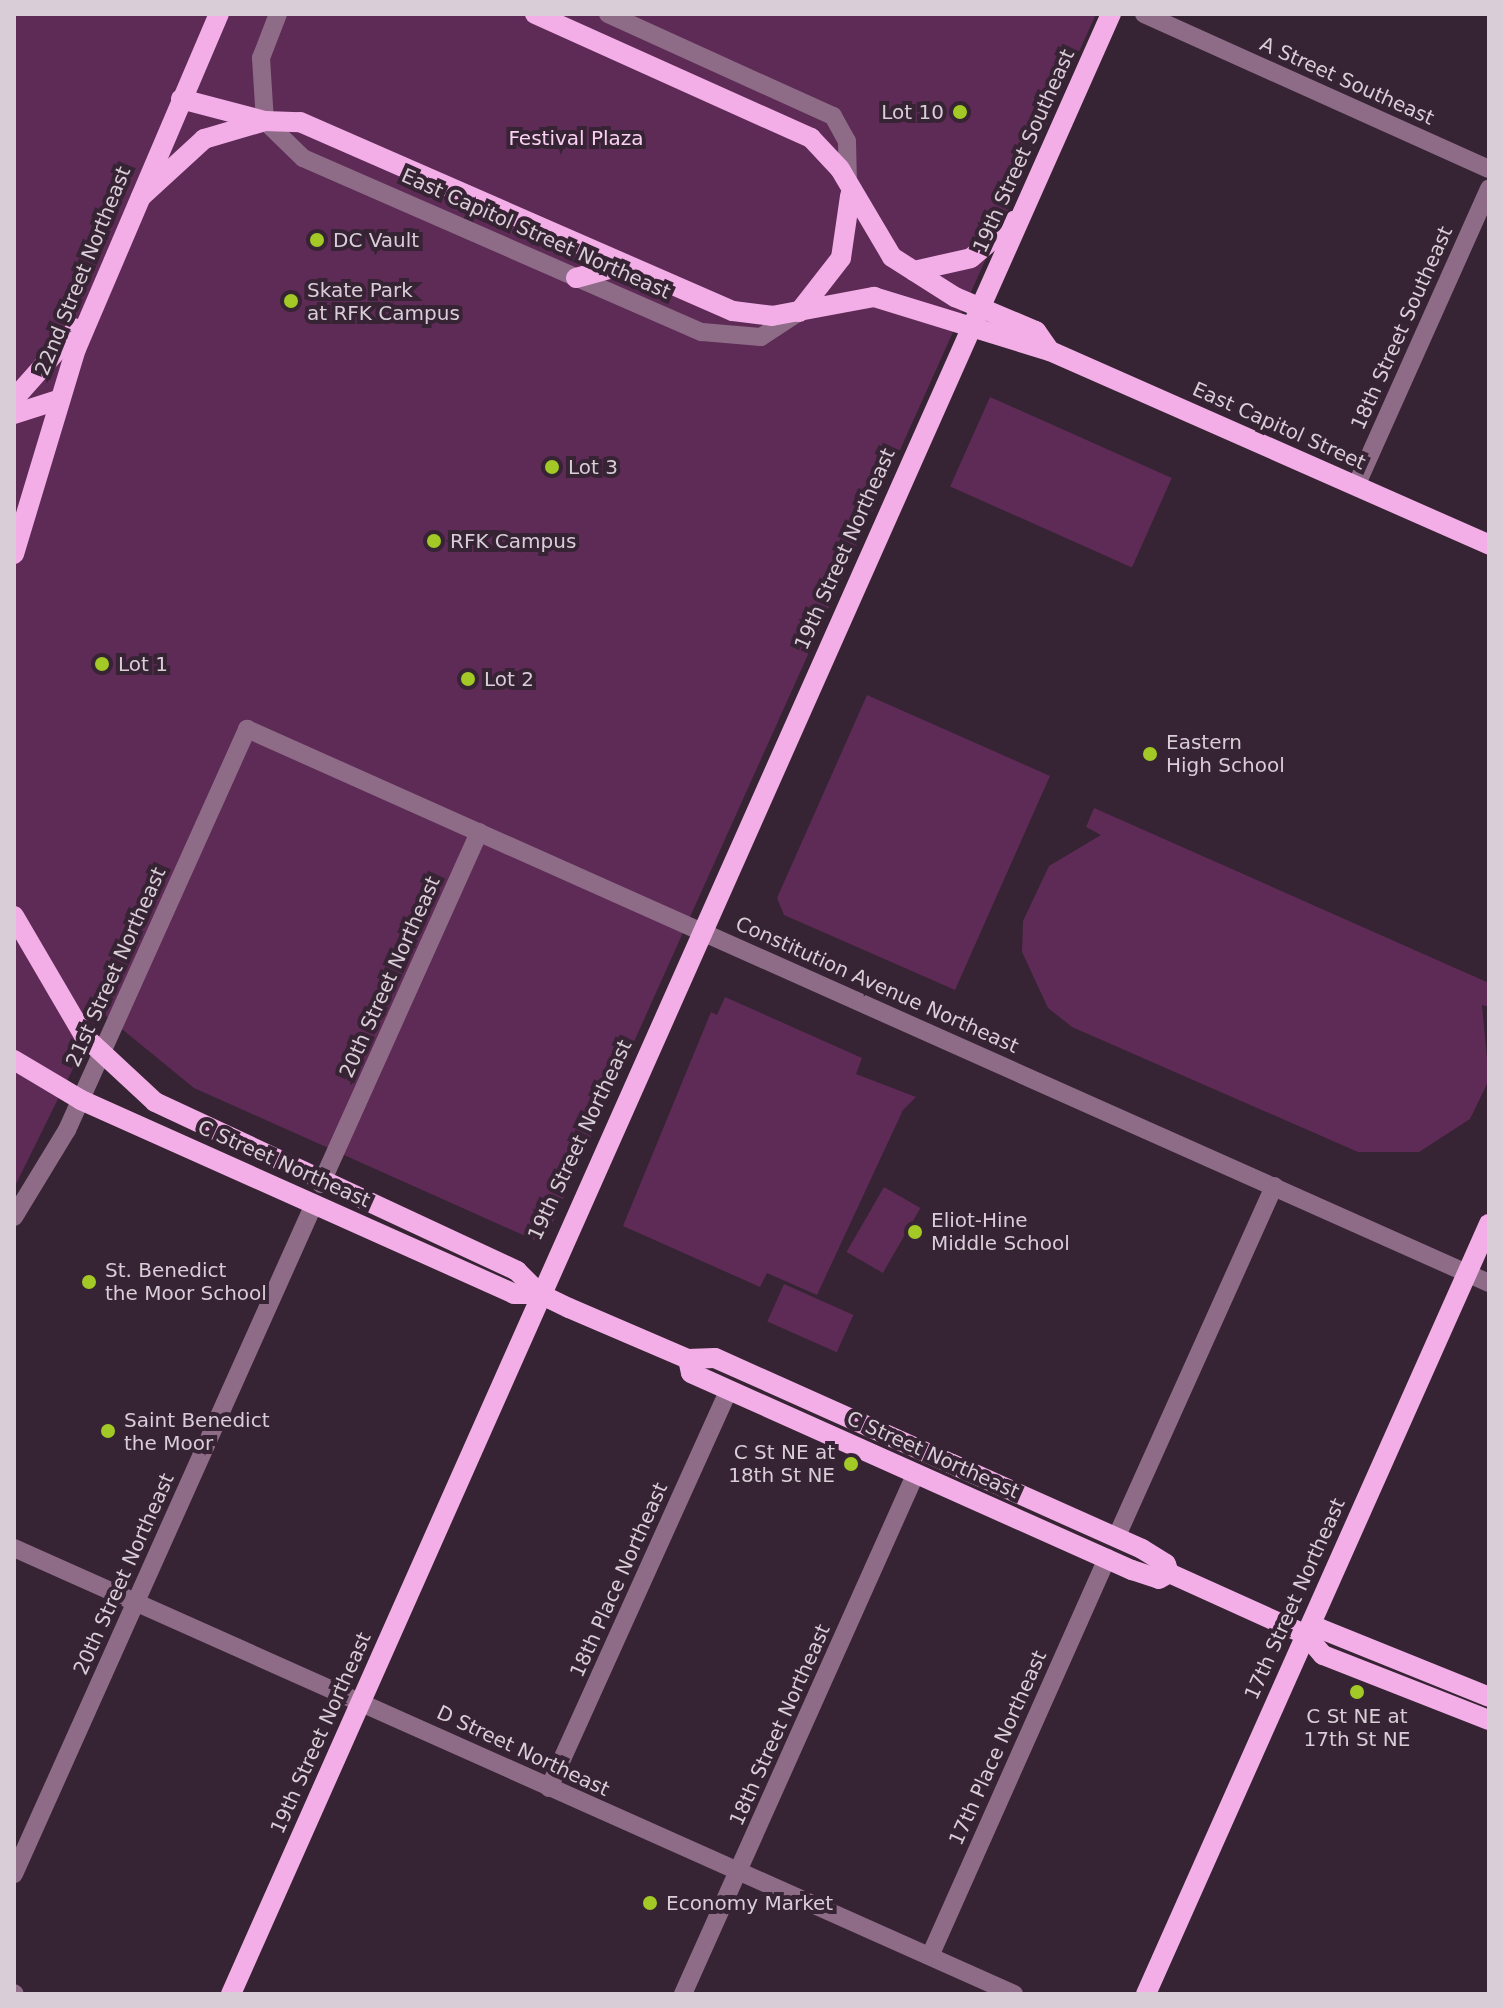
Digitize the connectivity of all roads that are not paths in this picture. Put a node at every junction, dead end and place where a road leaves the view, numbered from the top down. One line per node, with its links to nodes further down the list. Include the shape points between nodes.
1 (219, 14): 7 (main road, 22nd Street Northeast)
2 (278, 14): 8 (street, via 261,58)
3 (535, 14): 10 (main road, via 800,132 832,158)
4 (608, 14): 10 (street, via 833,116 847,141)
5 (1111, 14): 13 (main road, 19th Street Southeast)
6 (1144, 14): 9 (street, A Street Southeast)
7 (181, 99): 8 (main road); 12 (main road, 22nd Street Northeast)
8 (265, 121): 12 (main road, East Capitol Street Northeast, via 194,144); 14 (main road, East Capitol Street Northeast, via 310,125); 16 (street, East Capitol Street Northeast, via 303,158)
9 (1489, 169)
10 (848, 187): 15 (main road, via 875,239); 18 (main road, via 851,219 841,258)
11 (1489, 188): 24 (street, 18th Street Southeast)
12 (141, 197): 17 (main road, 22nd Street Northeast)
13 (1023, 213): 15 (main road, via 971,258); 19 (main road, 19th Street Southeast)
14 (624, 265): 16 (main road); 18 (main road, East Capitol Street Northeast, via 745,315)
15 (914, 271): 19 (main road)
16 (576, 278): 18 (street, East Capitol Street Northeast, via 717,335 761,337)
17 (93, 307): 21 (main road); 22 (main road, 22nd Street Northeast)
18 (799, 312): 19 (main road, East Capitol Street Northeast, via 874,297)
19 (976, 317): 20 (main road, East Capitol Street Northeast); 30 (main road, 19th Street Northeast)
20 (1050, 351): 24 (main road, East Capitol Street)
21 (14, 399)
22 (58, 400): 23 (main road); 26 (main road, 22nd Street Northeast)
23 (14, 414)
24 (1356, 486): 25 (main road, East Capitol Street)
25 (1489, 545)
26 (14, 554)
27 (247, 729): 28 (street, Constitution Avenue Northeast); 31 (street, 21st Street Northeast)
28 (479, 832): 30 (street, Constitution Avenue Northeast); 34 (street, 20th Street Northeast)
29 (14, 916): 31 (main road, via 59,1001)
30 (702, 931): 35 (street, Constitution Avenue Northeast); 41 (main road, 19th Street Northeast)
31 (100, 1055): 33 (street, 21st Street Northeast); 34 (main road, C Street Northeast, via 155,1102)
32 (14, 1060): 33 (main road, C Street Northeast)
33 (81, 1100): 36 (main road, C Street Northeast); 37 (street, 21st Street Northeast)
34 (321, 1184): 41 (main road, C Street Northeast, via 517,1271)
35 (1274, 1186): 39 (street, Constitution Avenue Northeast); 45 (street)
36 (314, 1204): 41 (main road, C Street Northeast, via 514,1294); 49 (street, 20th Street Northeast)
37 (14, 1217)
38 (1489, 1224): 39 (main road, 17th Street Northeast)
39 (1467, 1273): 40 (street, Constitution Avenue Northeast); 50 (main road, 17th Street Northeast)
40 (1489, 1283)
41 (540, 1294): 42 (main road, C Street Northeast); 52 (main road, 19th Street Northeast)
42 (688, 1359): 43 (main road, C Street Northeast, via 691,1373); 45 (main road, C Street Northeast, via 715,1358)
43 (729, 1390): 44 (main road, C Street Northeast); 54 (street, 18th Place Northeast)
44 (916, 1473): 47 (main road, C Street Northeast); 55 (street, 18th Street Northeast)
45 (1116, 1538): 48 (main road, C Street Northeast, via 1166,1564)
46 (14, 1548): 49 (street, D Street Northeast)
47 (1107, 1558): 48 (main road, C Street Northeast, via 1159,1579); 57 (street, 17th Place Northeast)
48 (1169, 1573): 50 (main road, C Street Northeast)
49 (135, 1601): 52 (street, D Street Northeast); 56 (street, 20th Street Northeast)
50 (1306, 1635): 51 (main road, C Street Northeast, via 1321,1629); 53 (main road, C Street Northeast, via 1323,1655); 61 (main road, 17th Street Northeast)
51 (1489, 1697)
52 (362, 1702): 54 (street, D Street Northeast); 58 (main road, 19th Street Northeast)
53 (1487, 1719)
54 (549, 1788): 55 (street, D Street Northeast)
55 (739, 1872): 57 (street, D Street Northeast); 59 (street, 18th Street Northeast)
56 (14, 1874)
57 (930, 1956): 60 (street, D Street Northeast)
58 (231, 1994)
59 (683, 1994)
60 (1014, 1994)
61 (1146, 1994)

